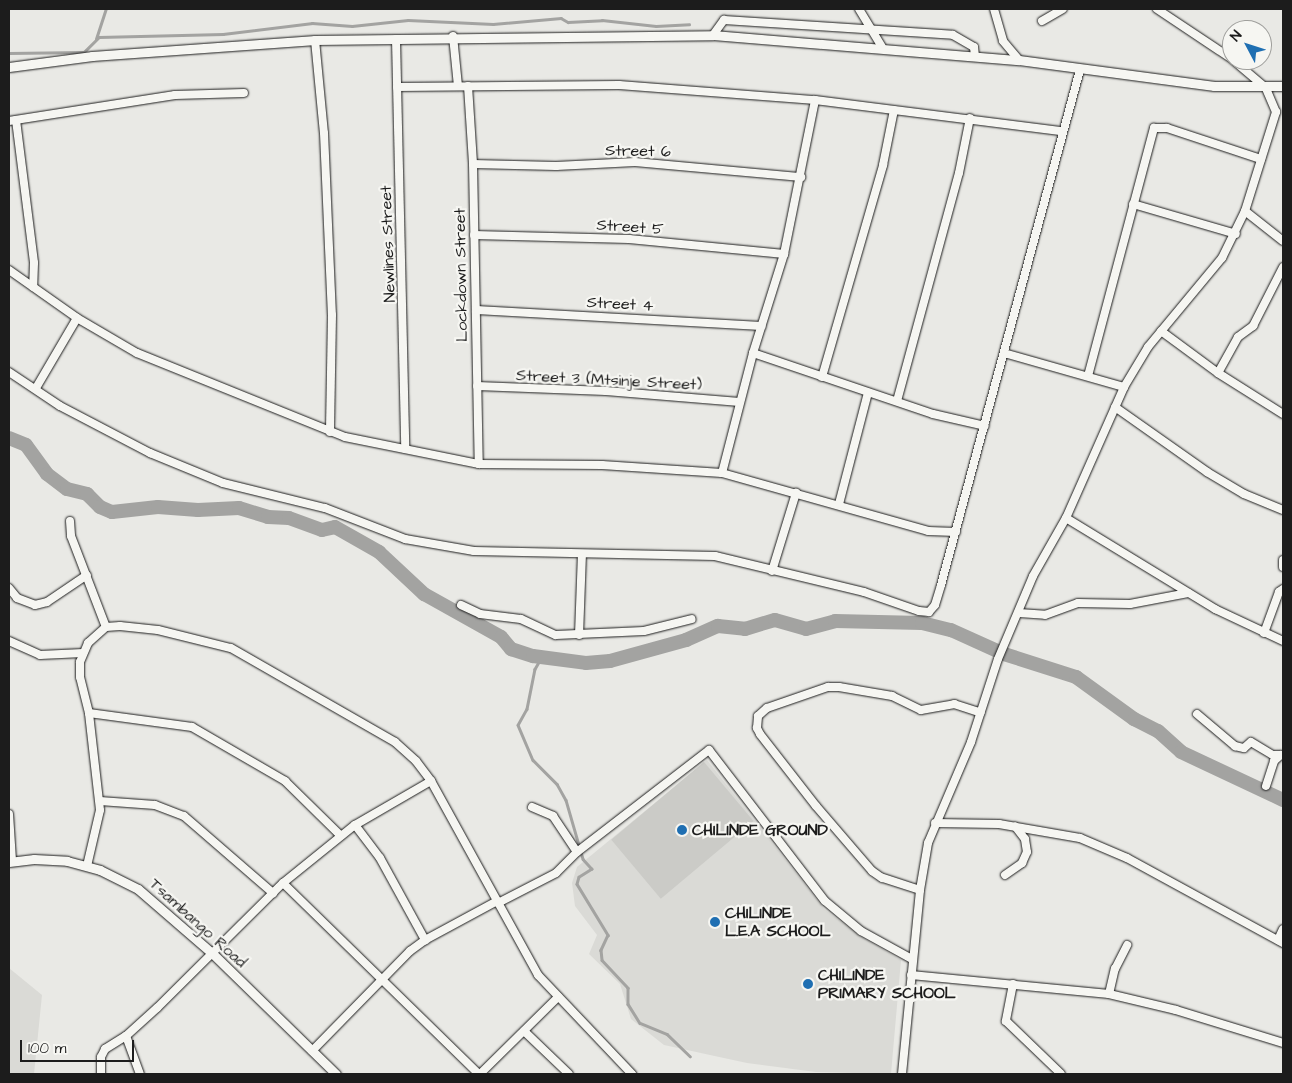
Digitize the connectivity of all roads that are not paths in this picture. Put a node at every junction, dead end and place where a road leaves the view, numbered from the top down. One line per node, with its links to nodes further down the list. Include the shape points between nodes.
1 (859, 9): 6 (street)
2 (994, 9): 14 (street, via 1003,41)
3 (1063, 9): 5 (street)
4 (1157, 9): 12 (street)
5 (1042, 21)
6 (870, 28): 7 (street, via 724,20); 11 (street); 13 (street, via 953,35 974,47)
7 (712, 35): 8 (street); 11 (street)
8 (453, 36): 9 (street); 18 (street)
9 (396, 39): 10 (street); 21 (street, Newlines Street)
10 (315, 40): 15 (street, via 92,56); 62 (street, via 324,132 332,315)
11 (882, 48): 13 (street)
12 (1222, 53)
13 (975, 56): 14 (street)
14 (1019, 60): 16 (street)
15 (9, 67)
16 (1080, 70): 22 (street, via 1214,86); 30 (street)
17 (1244, 70): 22 (street)
18 (458, 86): 19 (street); 21 (street)
19 (468, 86): 24 (street, via 619,85); 32 (street, Lockdown Street)
20 (1283, 86): 22 (street)
21 (397, 87): 63 (street, Newlines Street)
22 (1266, 88): 28 (street, via 1275,104)
23 (244, 93): 29 (street, via 175,95)
24 (815, 100): 26 (street); 33 (street)
25 (1283, 109): 28 (street)
26 (894, 110): 27 (street); 52 (street, via 878,182)
27 (970, 118): 30 (street); 57 (street, via 959,173)
28 (1275, 119): 31 (street)
29 (12, 121): 42 (street, via 34,263)
30 (1062, 131): 48 (street)
31 (1261, 159): 34 (street, via 1167,128 1154,128); 35 (street)
32 (473, 164): 33 (street, Street 6, via 556,166 635,162); 37 (street, Lockdown Street)
33 (802, 177): 39 (street)
34 (1133, 204): 36 (street); 51 (street)
35 (1245, 211): 36 (street); 38 (street)
36 (1236, 234): 46 (street, via 1222,258)
37 (474, 235): 39 (street, Street 5, via 629,239); 43 (street, Lockdown Street)
38 (1283, 241)
39 (784, 254): 45 (street)
40 (1283, 267): 50 (street, via 1254,326 1238,337)
41 (9, 270): 42 (street)
42 (33, 287): 44 (street)
43 (476, 310): 45 (street, Street 4); 53 (street, Lockdown Street)
44 (77, 318): 55 (street); 62 (street, via 137,354)
45 (762, 326): 47 (street)
46 (1161, 331): 50 (street); 54 (street)
47 (753, 353): 52 (street); 58 (street)
48 (1004, 354): 51 (street); 61 (street)
49 (9, 372): 55 (street)
50 (1218, 373): 60 (street)
51 (1088, 376): 54 (street)
52 (822, 377): 56 (street)
53 (477, 386): 58 (street, Street 3 (Mtsinje Street), via 606,391); 64 (street, Lockdown Street)
54 (1124, 387): 59 (street)
55 (36, 388): 72 (street, via 75,414 150,453 223,483 325,508 404,540 474,551)
56 (868, 393): 57 (street); 67 (street)
57 (897, 401): 61 (street, via 955,421)
58 (740, 402): 65 (street)
59 (1116, 407): 68 (street, via 1206,472 1244,494); 69 (street)
60 (1283, 414)
61 (986, 426): 71 (street)
62 (330, 432): 63 (street)
63 (405, 449): 64 (street)
64 (479, 464): 65 (street, via 622,466)
65 (722, 473): 66 (street)
66 (796, 493): 67 (street); 75 (street)
67 (839, 504): 71 (street, via 928,531)
68 (1283, 510)
69 (1066, 518): 80 (street); 82 (street, via 1033,576)
70 (70, 520): 76 (street, via 71,536)
71 (956, 532): 75 (street, via 935,605 929,612 864,592)
72 (582, 555): 75 (street, via 715,556); 86 (street)
73 (1283, 560): 74 (street)
74 (1283, 567)
75 (772, 571)
76 (87, 575): 78 (street, via 46,602 35,605 17,598); 84 (street)
77 (1283, 580): 79 (street)
78 (9, 588)
79 (1281, 591): 85 (street)
80 (1188, 593): 82 (street, via 1130,604 1078,603 1045,615); 85 (street)
81 (461, 605): 86 (street, via 480,614 521,619 556,635)
82 (1019, 612): 90 (street, via 998,659)
83 (692, 619): 86 (street, via 644,631)
84 (106, 627): 89 (street, via 96,634); 94 (street, via 158,630 231,648 395,742 416,761)
85 (1264, 633): 88 (street)
86 (579, 635)
87 (9, 641): 89 (street, via 40,655)
88 (1283, 641)
89 (83, 653): 91 (street, via 80,677)
90 (981, 712): 99 (street); 108 (street, via 954,704 921,710 892,696 838,687 767,708 758,716 760,734 872,871 882,878)
91 (89, 713): 96 (street); 102 (street, via 192,727 285,781)
92 (1197, 714): 93 (street, via 1235,746 1244,748 1254,742 1273,755)
93 (1282, 755): 95 (street, via 1274,761)
94 (430, 781): 100 (street); 110 (street)
95 (1266, 786)
96 (100, 801): 105 (street, via 98,829); 109 (street, via 155,805 184,816)
97 (532, 807): 103 (street, via 552,816)
98 (9, 814): 104 (street)
99 (935, 823): 101 (street); 108 (street)
100 (355, 825): 102 (street); 112 (street, via 380,858)
101 (1015, 826): 106 (street, via 1025,839 1027,852 1022,863); 113 (street, via 1064,834 1096,845)
102 (341, 836): 107 (street)
103 (578, 852): 110 (street, via 556,873); 116 (street, via 709,750 831,906 861,930)
104 (10, 862): 105 (street, Tsambango Road, via 45,858)
105 (87, 866): 115 (street, Tsambango Road, via 138,889)
106 (1004, 875)
107 (283, 883): 109 (street); 118 (street)
108 (920, 890): 116 (street)
109 (272, 893): 115 (street)
110 (498, 902): 112 (street); 121 (street, via 538,976)
111 (1283, 929): 113 (street)
112 (425, 940): 118 (street)
113 (1281, 942)
114 (1127, 945): 120 (street, via 1114,968)
115 (213, 954): 123 (street); 125 (street, Tsambango Road)
116 (912, 959): 117 (street)
117 (911, 975): 119 (street); 132 (street)
118 (382, 982): 125 (street); 129 (street)
119 (1013, 984): 120 (street); 133 (street, via 1006,1021)
120 (1109, 994): 124 (street, via 1176,1010)
121 (558, 997): 122 (street); 131 (street)
122 (524, 1031): 129 (street); 130 (street)
123 (126, 1036): 126 (street, via 103,1053); 127 (street)
124 (1283, 1043)
125 (312, 1051): 128 (street, Tsambango Road)
126 (101, 1074)
127 (140, 1074)
128 (336, 1074)
129 (480, 1074)
130 (569, 1074)
131 (632, 1074)
132 (902, 1074)
133 (1061, 1074)

